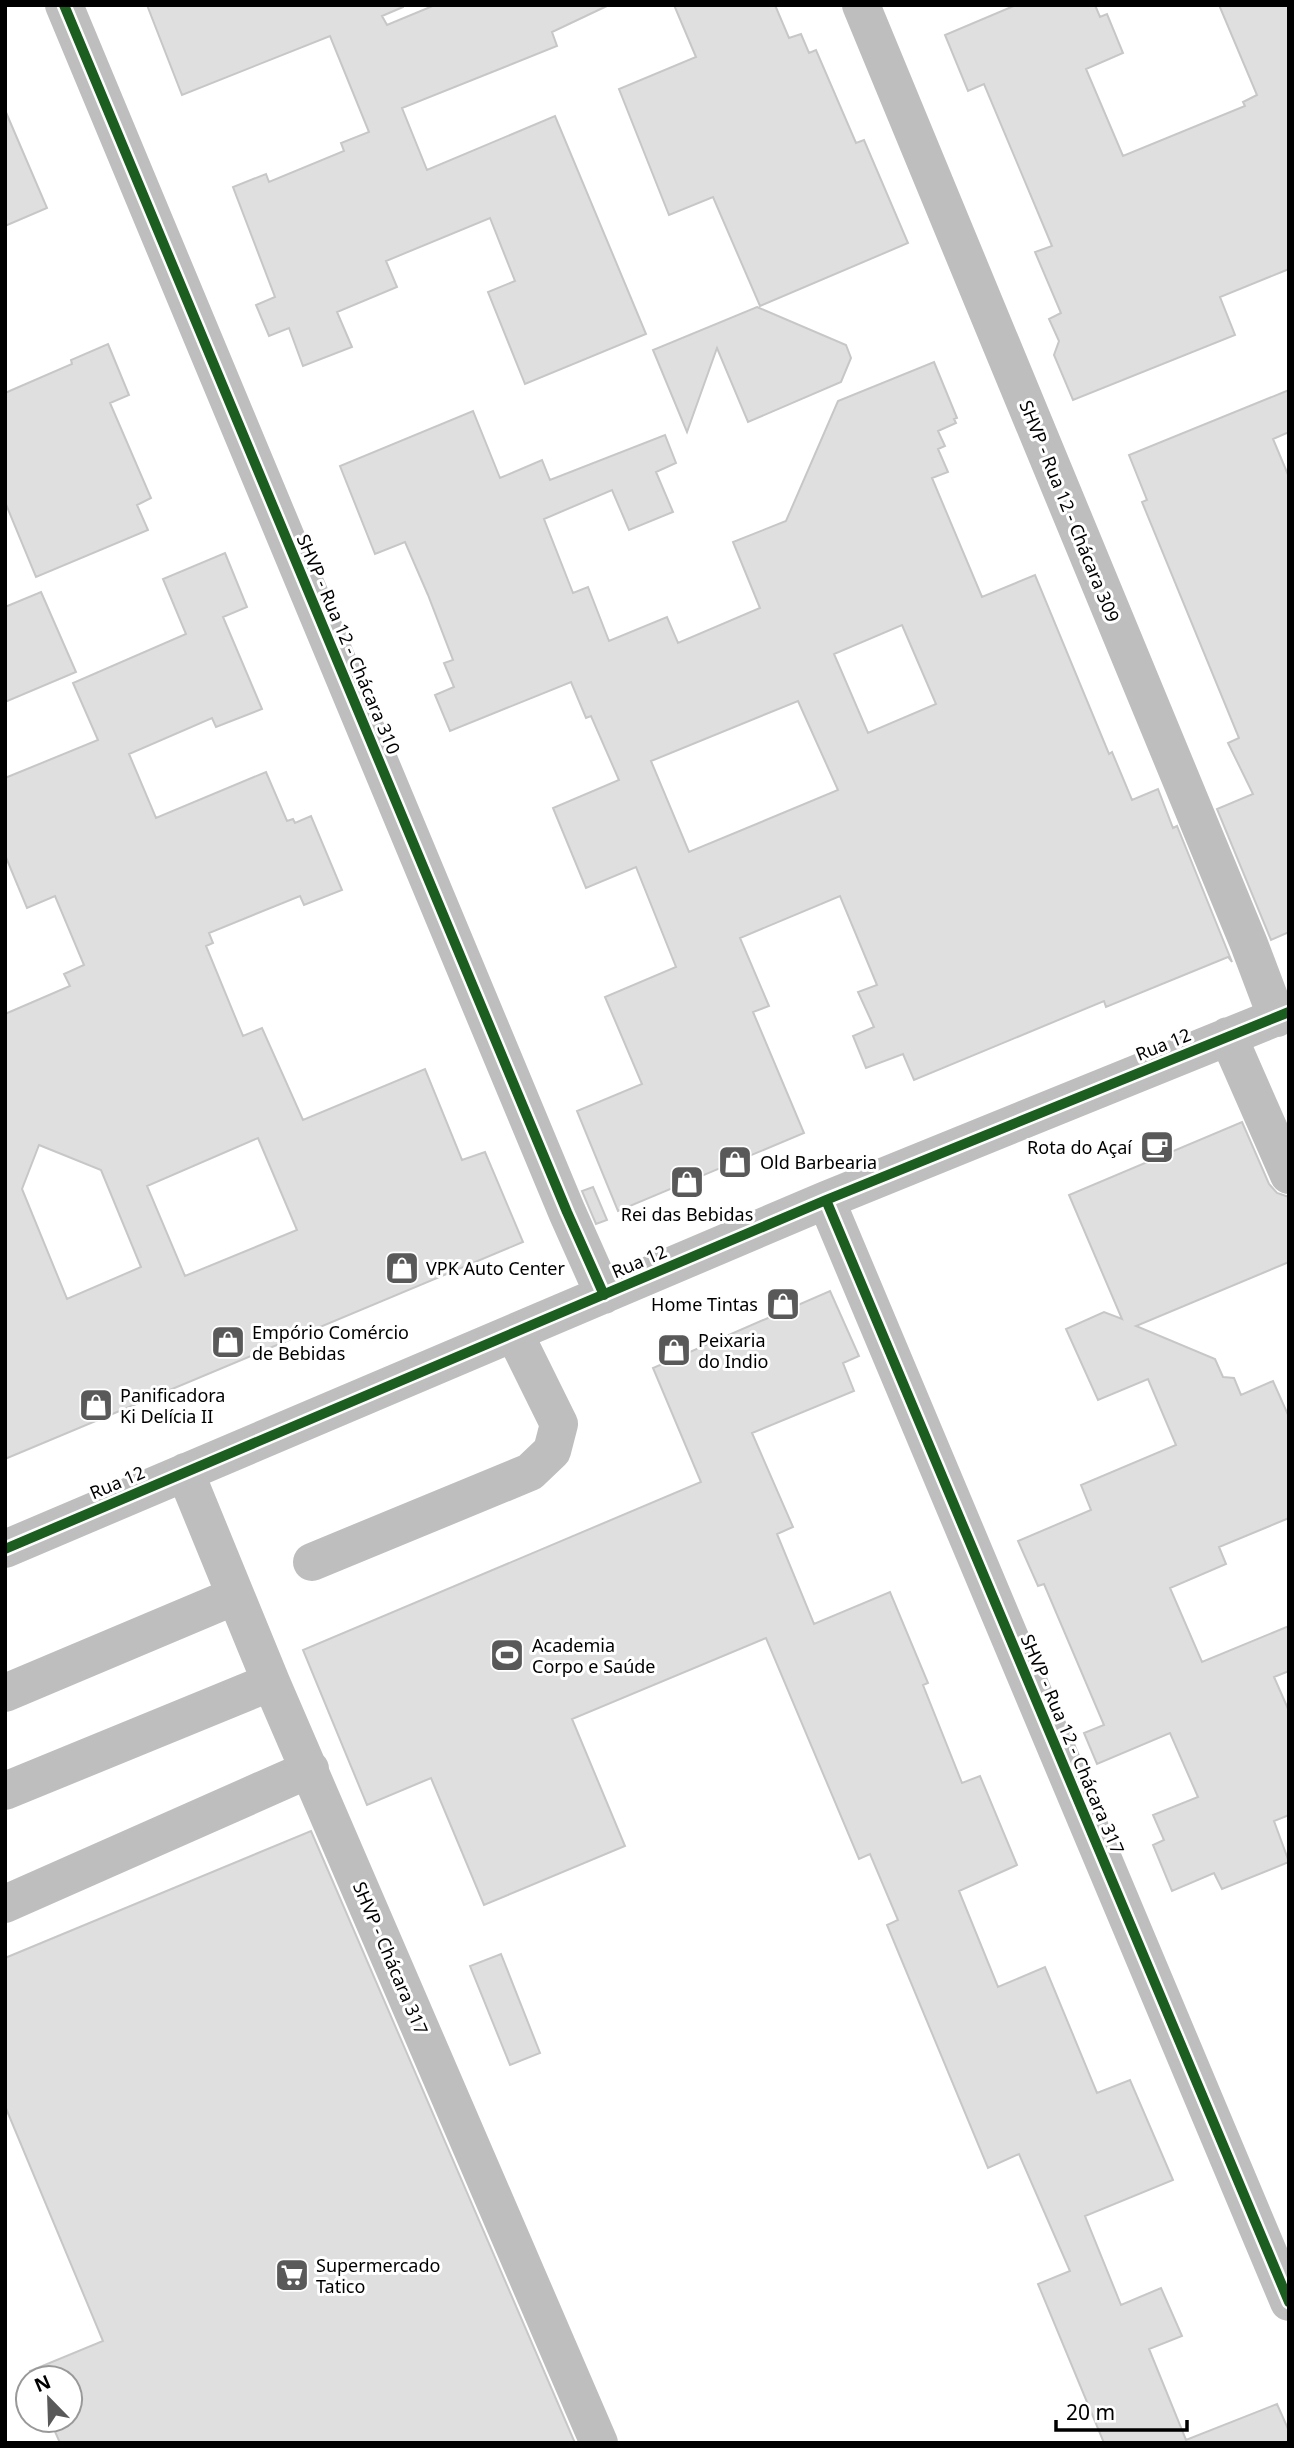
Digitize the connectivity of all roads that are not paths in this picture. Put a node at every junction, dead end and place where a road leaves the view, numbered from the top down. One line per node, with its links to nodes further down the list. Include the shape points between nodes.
1 (64, 5): 7 (street, SHVP - Rua 12 - Chácara 310)
2 (861, 5): 3 (street, SHVP - Rua 12 - Chácara 309, via 1249,944)
3 (1283, 1015): 4 (street, Rua 12)
4 (1228, 1036): 5 (street); 6 (street, Rua 12)
5 (1289, 1175)
6 (826, 1200): 7 (street, Rua 12); 18 (street, SHVP - Rua 12 - Chácara 317)
7 (604, 1295): 8 (street, Rua 12)
8 (514, 1333): 9 (street, Rua 12); 11 (street, via 559,1424 552,1451 530,1472)
9 (184, 1472): 10 (street, Rua 12); 12 (street, SHVP - Chácara 317)
10 (5, 1549)
11 (312, 1562)
12 (235, 1596): 13 (street, SHVP - Chácara 317); 14 (street)
13 (271, 1682): 15 (street, SHVP - Chácara 317); 16 (street)
14 (5, 1693)
15 (310, 1769): 17 (street); 19 (street, SHVP - Chácara 317)
16 (5, 1791)
17 (5, 1904)
18 (1289, 2302)
19 (599, 2443)

